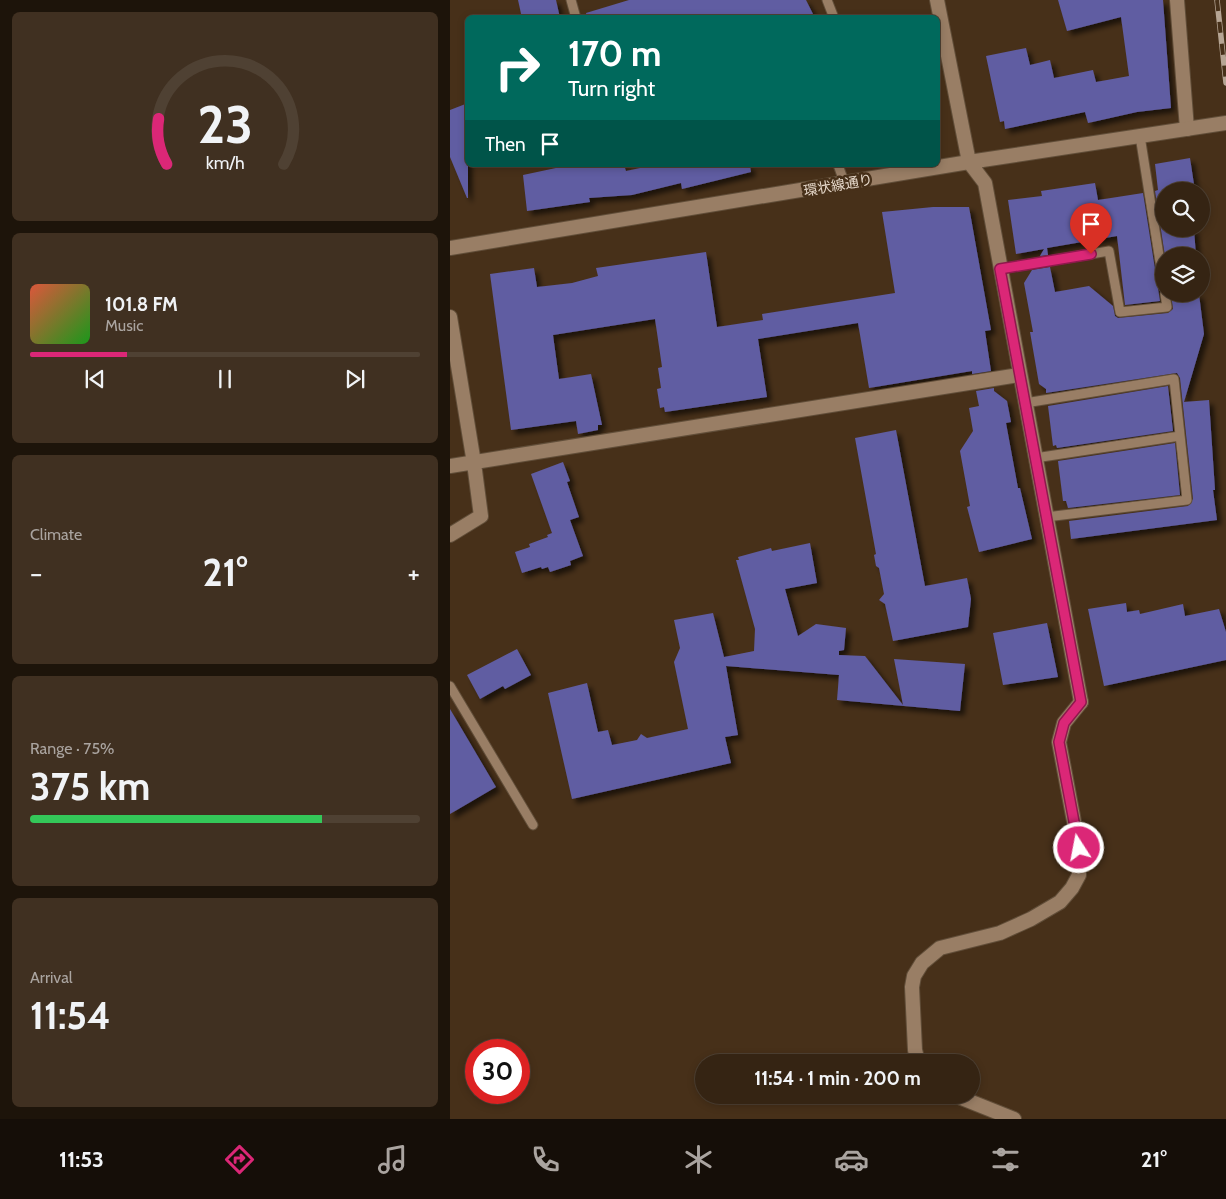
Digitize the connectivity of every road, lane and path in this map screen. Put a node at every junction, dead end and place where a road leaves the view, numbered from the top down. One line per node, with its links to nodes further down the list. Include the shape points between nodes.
1 (571, 0): 5 (lane)
2 (827, 0): 6 (lane)
3 (937, 0): 8 (street)
4 (1177, 0): 10 (street)
5 (575, 15)
6 (833, 15)
7 (940, 15): 12 (street)
8 (940, 15)
9 (1226, 123): 10 (street, 環状線通り)
10 (1187, 129): 11 (street, 環状線通り)
11 (1140, 136): 12 (street, 環状線通り); 15 (lane)
12 (969, 162): 14 (street, 環状線通り); 17 (street, via 985,183)
13 (839, 167): 14 (lane)
14 (845, 184): 16 (street, 環状線通り)
15 (1158, 247)
16 (450, 248)
17 (1000, 269): 18 (lane, via 1109,251 1120,312 1167,307); 20 (street)
18 (1166, 302)
19 (450, 317): 24 (street)
20 (1019, 375): 21 (street); 24 (street)
21 (1025, 403): 22 (lane, via 1174,379); 23 (street)
22 (1180, 436): 23 (lane); 26 (lane, via 1187,500)
23 (1035, 458): 26 (street)
24 (474, 463): 25 (street); 27 (street, via 481,516)
25 (450, 466)
26 (1046, 517): 30 (street, via 1081,702 1064,723 1059,742 1079,848 1079,875 1060,902 1031,919 1000,933 940,948 922,963 912,987)
27 (450, 536)
28 (450, 686): 29 (lane)
29 (533, 826)
30 (916, 1054)
31 (976, 1104): 32 (street)
32 (1014, 1119)

